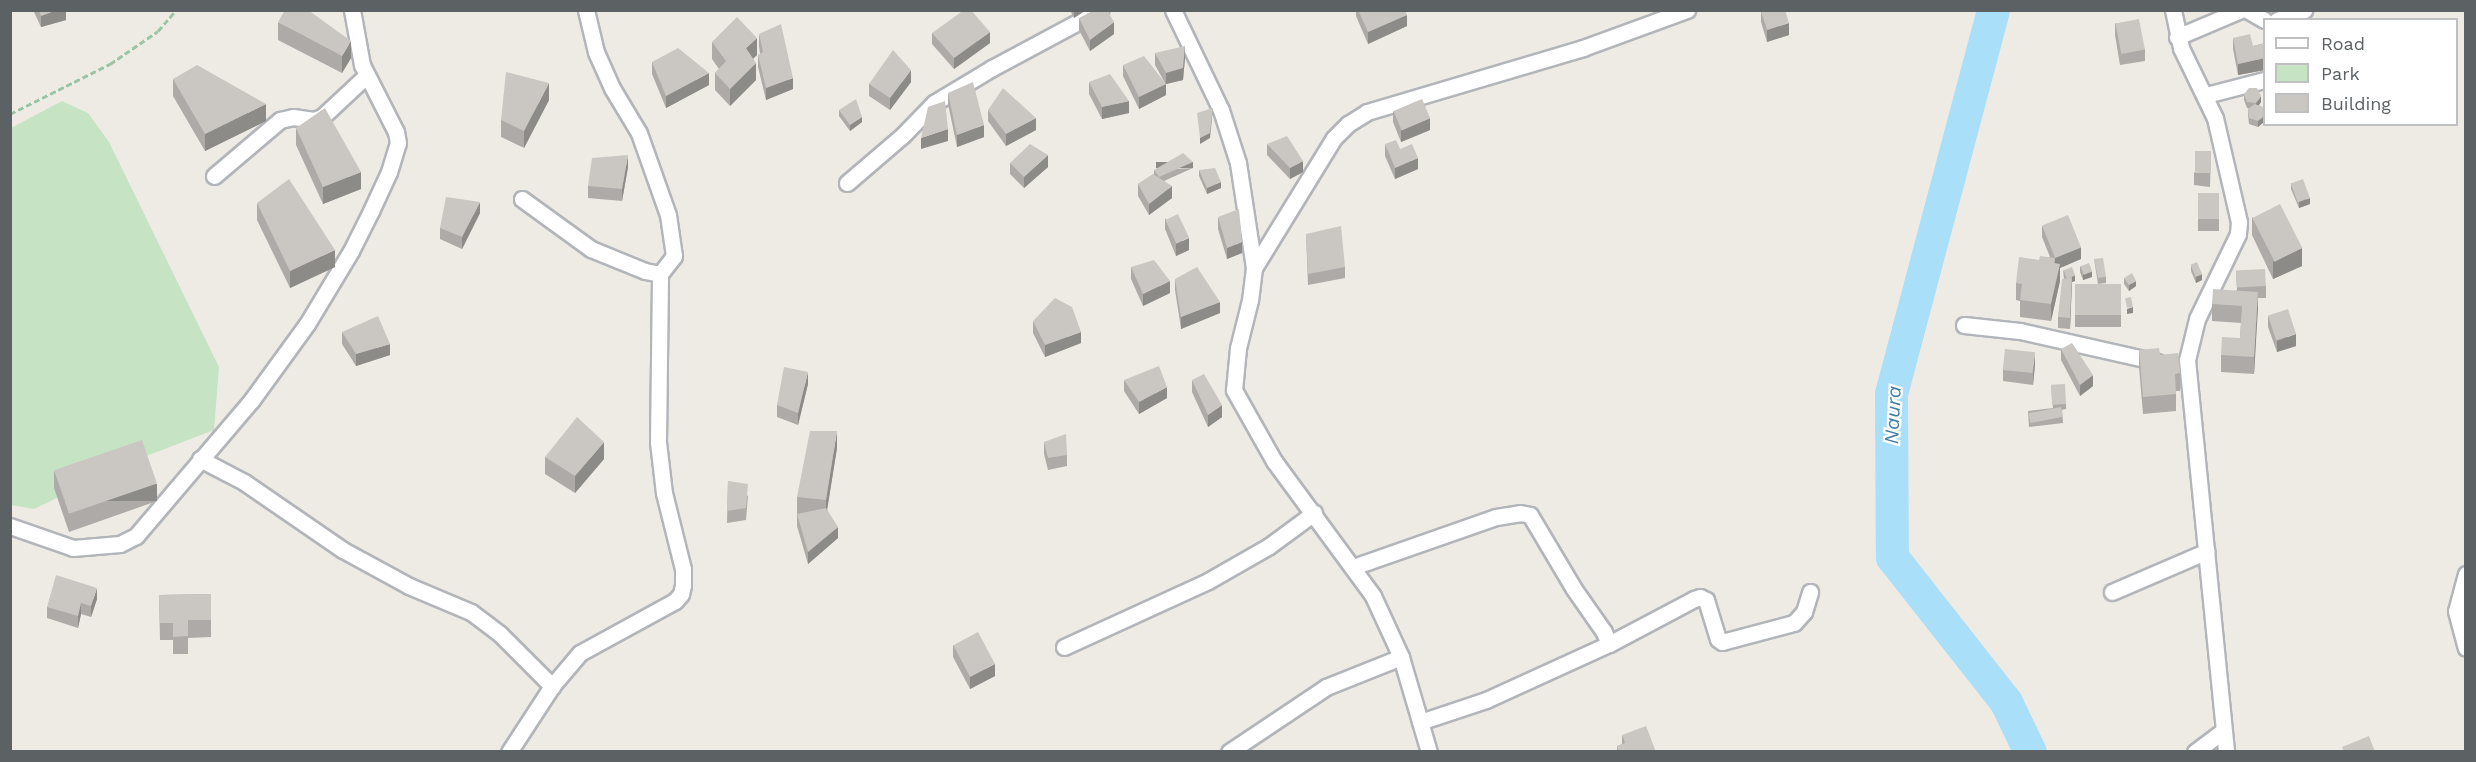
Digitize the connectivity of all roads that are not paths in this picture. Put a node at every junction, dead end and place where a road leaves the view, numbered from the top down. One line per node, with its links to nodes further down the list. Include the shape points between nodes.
1 (352, 10): 13 (street)
2 (586, 10): 20 (street, via 596,52 639,133 668,215 674,256)
3 (1100, 10): 17 (street, via 934,103)
4 (1173, 10): 19 (street, via 1221,110 1238,163)
5 (1687, 10): 19 (street, via 1583,48 1367,112 1334,138)
6 (2173, 10): 12 (street)
7 (2241, 10): 12 (street)
8 (2247, 10): 11 (street)
9 (2304, 10): 10 (street)
10 (2282, 18)
11 (2263, 19)
12 (2177, 37): 15 (street)
13 (366, 76): 16 (street, via 322,117 280,120); 23 (street, via 396,132 398,142 389,171 351,251 307,324 251,401)
14 (2263, 80): 15 (street)
15 (2206, 94): 22 (street, via 2239,222 2238,234 2192,333)
16 (214, 176)
17 (847, 183)
18 (522, 199): 20 (street, via 591,249)
19 (1254, 268): 24 (street, via 1234,390 1274,461)
20 (660, 274): 35 (street, via 658,442 664,493 683,569 681,594 664,607 591,644 570,662)
21 (1964, 325): 22 (street, via 2020,331)
22 (2188, 369): 26 (street)
23 (200, 459): 25 (street, via 148,525 120,544 73,548); 35 (street, via 244,482 343,550 409,586 471,612 500,634)
24 (1314, 513): 27 (street); 32 (street, via 1269,546 1208,581)
25 (10, 526)
26 (2207, 550): 30 (street); 37 (street)
27 (1353, 567): 31 (street, via 1496,518 1530,515); 34 (street, via 1373,596)
28 (2466, 574): 33 (street, via 2456,611)
29 (1810, 592): 31 (street, via 1804,612 1794,623 1728,641 1718,639 1710,608 1700,597)
30 (2112, 592)
31 (1609, 644): 36 (street, via 1486,700)
32 (1064, 647)
33 (2466, 648)
34 (1401, 657): 36 (street); 39 (street, via 1326,687)
35 (552, 686): 38 (street)
36 (1420, 722): 40 (street)
37 (2223, 731): 41 (street); 42 (street)
38 (509, 752)
39 (1229, 752)
40 (1429, 752)
41 (2195, 752)
42 (2226, 752)

